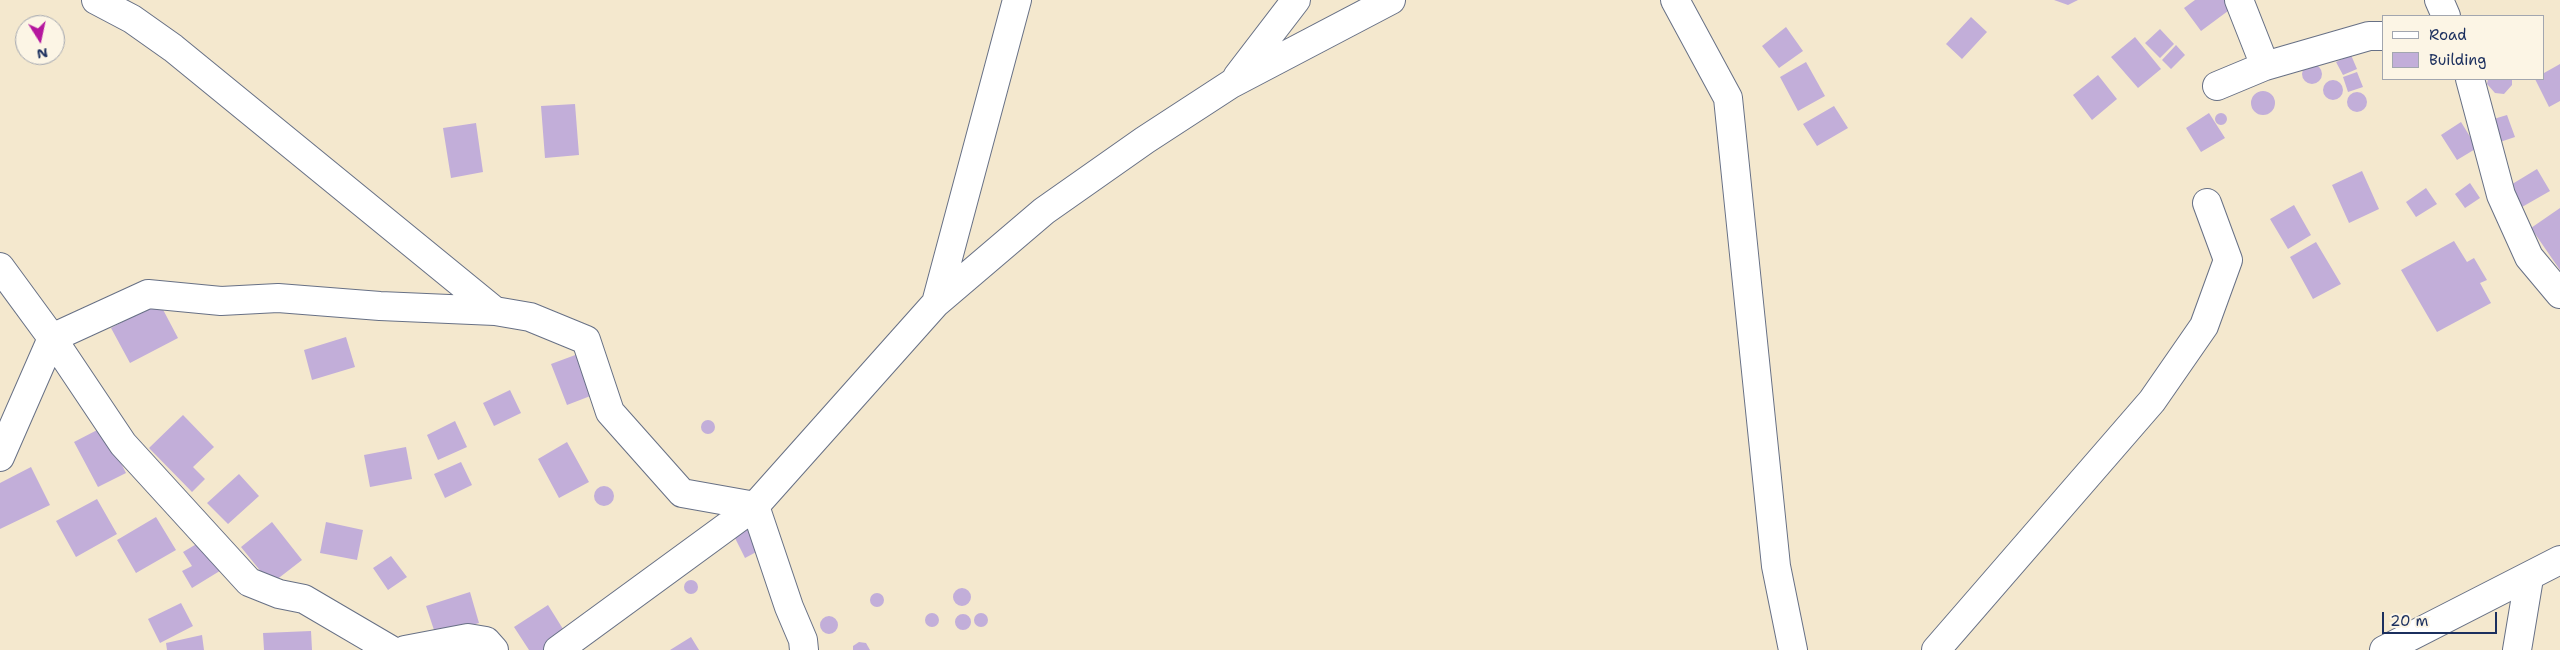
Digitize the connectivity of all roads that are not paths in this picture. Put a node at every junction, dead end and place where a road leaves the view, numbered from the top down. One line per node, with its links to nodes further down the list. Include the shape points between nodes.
1 (96, 0): 18 (street, via 132,19 174,48)
2 (1017, 0): 17 (street)
3 (1296, 0): 12 (street)
4 (1391, 0): 12 (street)
5 (1675, 0): 29 (street, via 1728,98 1776,566)
6 (2239, 0): 10 (street)
7 (2439, 0): 8 (street)
8 (2446, 15)
9 (2382, 36): 10 (street, via 2369,36)
10 (2265, 66): 13 (street)
11 (2470, 80): 16 (street, via 2500,196 2529,256)
12 (1231, 84): 17 (street, via 1044,211)
13 (2217, 86)
14 (2207, 203): 30 (street, via 2228,260 2204,326 2152,401)
15 (0, 266): 19 (street)
16 (2560, 294)
17 (936, 304): 21 (street)
18 (495, 311): 19 (street, via 278,298 221,301 148,294); 21 (street, via 530,317 586,340 610,412 682,493)
19 (52, 338): 20 (street); 24 (street, via 123,444 249,582 279,594 304,599)
20 (0, 457)
21 (755, 506): 27 (street); 28 (street)
22 (2560, 560): 23 (street)
23 (2529, 578): 31 (street); 32 (street)
24 (391, 650)
25 (405, 650): 26 (street, via 468,638 486,642)
26 (494, 650)
27 (558, 650)
28 (804, 650)
29 (1793, 650)
30 (1936, 650)
31 (2384, 650)
32 (2517, 650)

